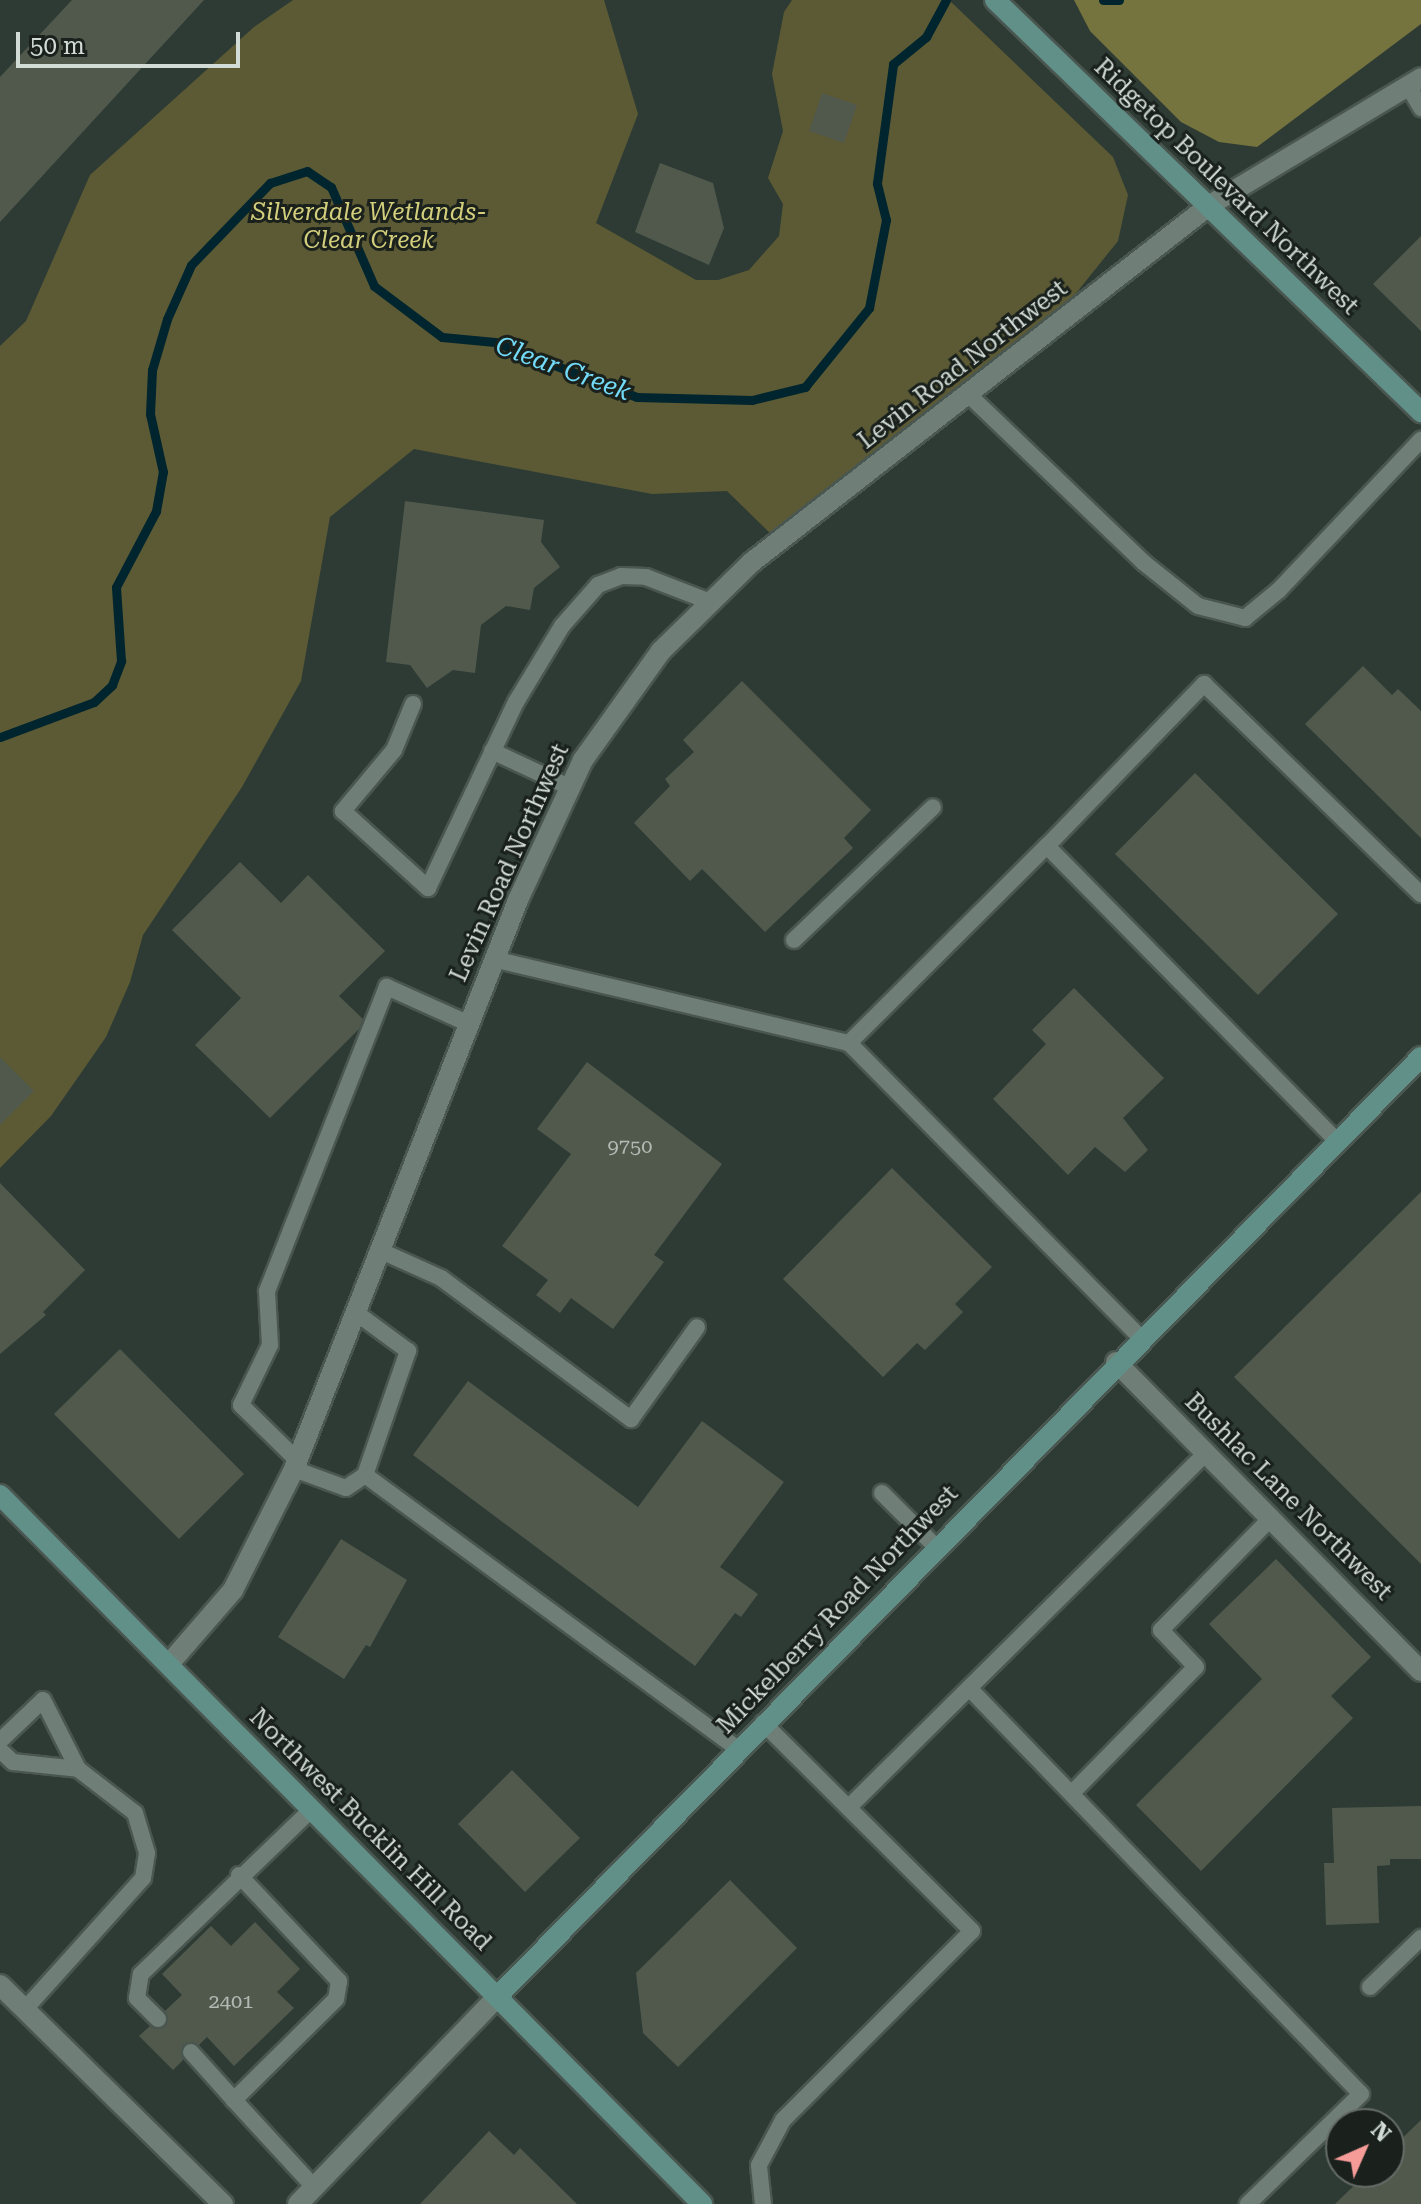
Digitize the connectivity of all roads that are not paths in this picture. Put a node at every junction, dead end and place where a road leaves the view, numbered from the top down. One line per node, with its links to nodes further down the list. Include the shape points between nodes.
1 (995, 0): 4 (main road, Ridgetop Boulevard Northwest)
2 (1414, 82): 3 (lane); 4 (street, Levin Road Northwest)
3 (1421, 108)
4 (1210, 205): 5 (street, Levin Road Northwest); 6 (main road, Ridgetop Boulevard Northwest)
5 (968, 394): 7 (lane, via 1154,571 1198,606 1245,618 1279,590); 8 (street, Levin Road Northwest)
6 (1421, 412)
7 (1421, 440)
8 (708, 601): 10 (lane, via 646,577 621,576 598,585 562,626); 11 (street, Levin Road Northwest, via 633,686)
9 (413, 704): 10 (lane, via 394,750 343,811 428,888)
10 (492, 751): 11 (lane)
11 (569, 787): 16 (street, Levin Road Northwest)
12 (933, 807): 15 (lane)
13 (1047, 846): 14 (lane, via 1204,684); 18 (lane); 20 (lane)
14 (1421, 894)
15 (794, 940)
16 (493, 959): 17 (street, Levin Road Northwest); 18 (lane)
17 (467, 1023): 21 (street, Levin Road Northwest); 27 (lane, via 387,987 267,1291 270,1345 241,1405)
18 (849, 1043): 24 (lane)
19 (1421, 1057): 20 (main road, Mickelberry Road Northwest)
20 (1337, 1141): 24 (main road, Mickelberry Road Northwest)
21 (379, 1250): 22 (street, Levin Road Northwest); 23 (lane, via 441,1278 631,1419)
22 (355, 1312): 27 (street, Levin Road Northwest); 28 (lane, via 408,1351)
23 (697, 1327)
24 (1141, 1338): 25 (main road, Mickelberry Road Northwest)
25 (1116, 1362): 26 (street, Bushlac Lane Northwest); 32 (main road, Mickelberry Road Northwest)
26 (1207, 1452): 31 (street, Bushlac Lane Northwest); 35 (lane)
27 (296, 1465): 28 (lane, via 346,1488); 33 (street, Levin Road Northwest, via 233,1590)
28 (365, 1475): 38 (lane)
29 (882, 1493): 32 (lane)
30 (0, 1495): 33 (main road, Northwest Bucklin Hill Road)
31 (1272, 1517): 34 (street, Bushlac Lane Northwest); 41 (lane, via 1161,1630 1196,1667)
32 (936, 1547): 36 (main road, Mickelberry Road Northwest)
33 (169, 1664): 43 (main road, Northwest Bucklin Hill Road)
34 (1421, 1671)
35 (969, 1688): 41 (lane); 42 (lane)
36 (763, 1723): 38 (main road, Mickelberry Road Northwest); 42 (lane)
37 (0, 1741): 40 (lane, via 43,1700)
38 (738, 1749): 48 (main road, Mickelberry Road Northwest)
39 (0, 1750): 40 (lane, via 13,1762)
40 (78, 1769): 49 (lane, via 135,1813 147,1853 143,1878)
41 (1073, 1792): 58 (lane, via 1361,2094)
42 (849, 1807): 57 (lane, via 972,1931 783,2120 759,2165)
43 (312, 1809): 44 (lane); 48 (main road, Northwest Bucklin Hill Road)
44 (239, 1875): 50 (lane, via 141,1974 137,1998); 52 (lane, via 339,1981 336,1999)
45 (1421, 1938): 47 (lane)
46 (0, 1985): 49 (street)
47 (1370, 1987)
48 (498, 1996): 53 (street, Mickelberry Road Northwest); 56 (main road, Northwest Bucklin Hill Road)
49 (25, 2009): 54 (street)
50 (158, 2019)
51 (191, 2052): 52 (lane)
52 (234, 2100): 53 (lane)
53 (314, 2187): 55 (street, Mickelberry Road Northwest)
54 (223, 2204)
55 (298, 2204)
56 (702, 2204)
57 (763, 2204)
58 (1248, 2204)

